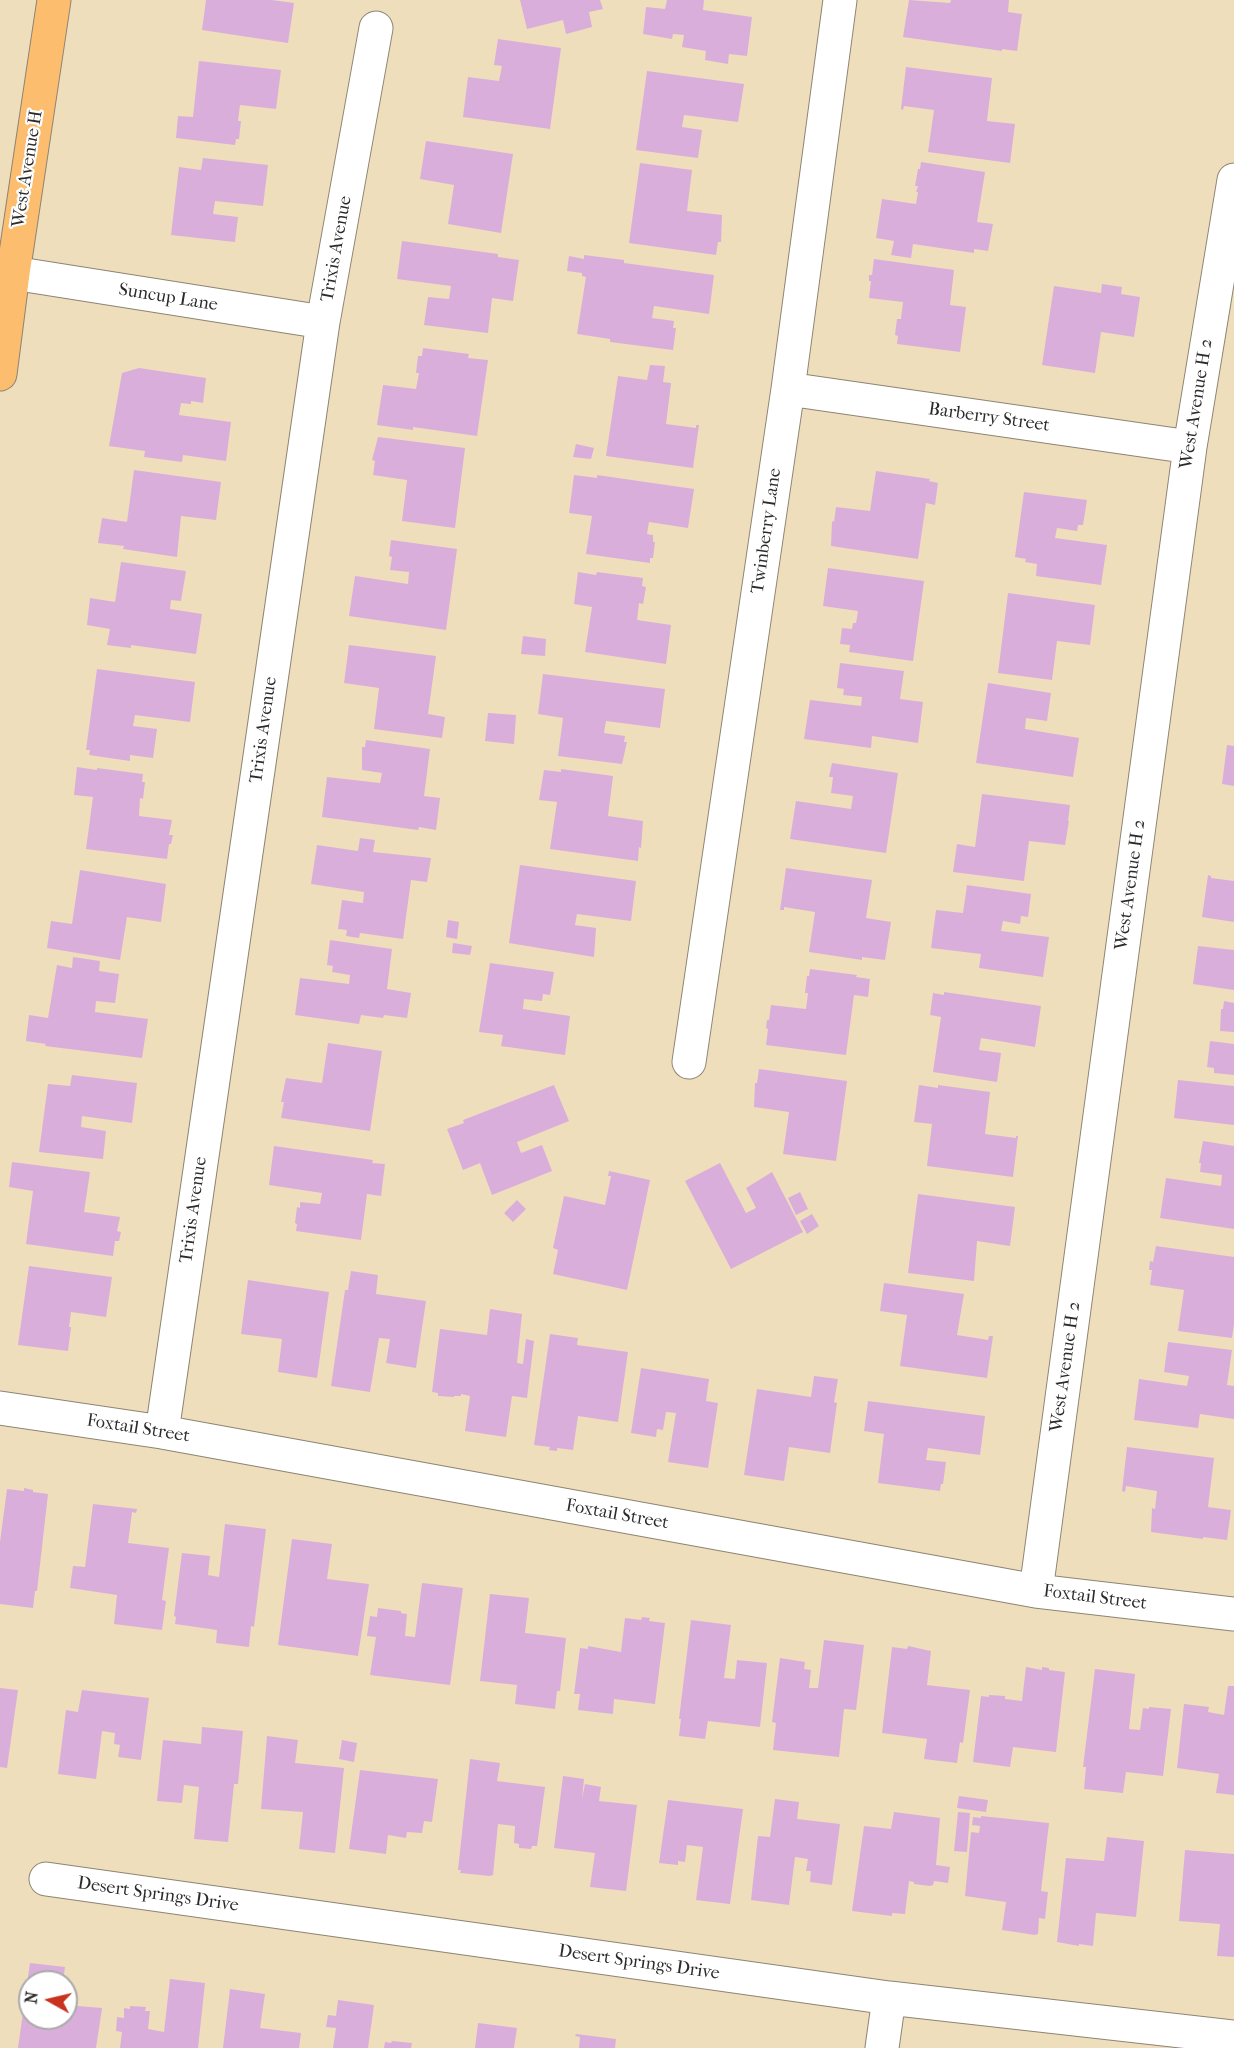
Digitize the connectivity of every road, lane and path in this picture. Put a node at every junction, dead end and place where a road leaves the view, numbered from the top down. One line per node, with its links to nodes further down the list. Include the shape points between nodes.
1 (54, 0): 5 (main road, West Avenue H)
2 (840, 0): 8 (street, Twinberry Lane)
3 (376, 28): 6 (street, Trixis Avenue)
4 (1234, 180): 9 (street, West Avenue H 2)
5 (13, 273): 6 (street, Suncup Lane); 7 (main road, West Avenue H)
6 (323, 322): 12 (street, Trixis Avenue)
7 (0, 374)
8 (788, 389): 9 (street, Barberry Street); 10 (street, Twinberry Lane)
9 (1190, 447): 13 (street, West Avenue H 2)
10 (689, 1062)
11 (0, 1408): 12 (street, Foxtail Street)
12 (162, 1432): 13 (street, Foxtail Street)
13 (1036, 1591): 14 (street, Foxtail Street)
14 (1234, 1614)
15 (46, 1879): 16 (street, Desert Springs Drive)
16 (889, 1998): 17 (street, Desert Springs Drive); 18 (street)
17 (1234, 2037)
18 (882, 2048)

